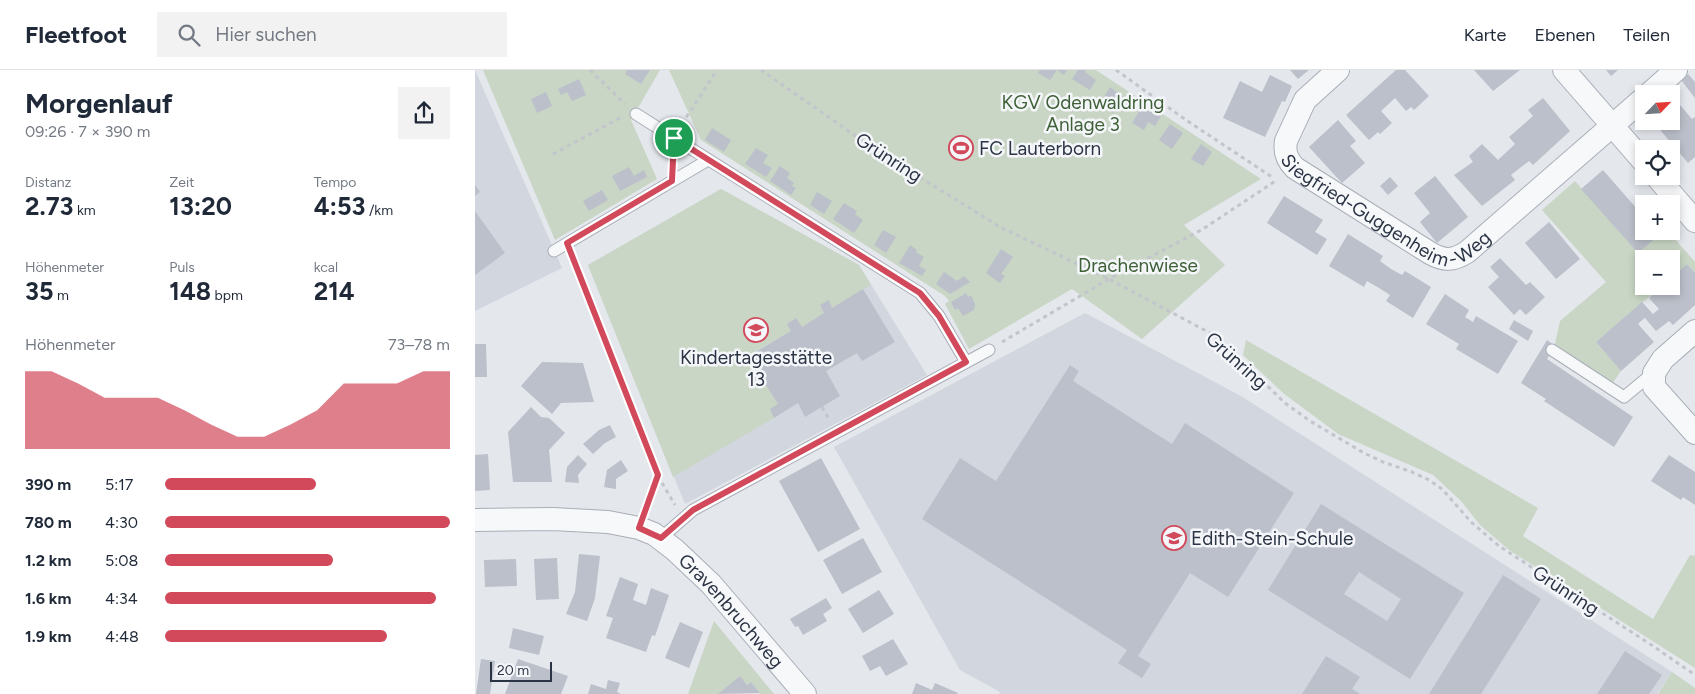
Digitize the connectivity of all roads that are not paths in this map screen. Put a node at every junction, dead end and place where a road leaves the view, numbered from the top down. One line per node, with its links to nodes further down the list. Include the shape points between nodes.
1 (1338, 70): 7 (street, Siegfried-Guggenheim-Weg, via 1305,100 1286,140 1290,163 1286,174 1447,260 1467,252)
2 (1564, 70): 7 (street)
3 (1676, 70): 4 (street)
4 (1659, 85)
5 (1635, 106): 7 (street)
6 (633, 112): 9 (lane)
7 (1612, 126): 8 (street)
8 (1635, 152)
9 (708, 160): 12 (lane); 16 (lane, via 920,293 939,316)
10 (1664, 185): 11 (street)
11 (1695, 221)
12 (554, 251)
13 (1695, 331): 17 (street, via 1663,359)
14 (989, 350): 16 (lane)
15 (1553, 350): 17 (lane, via 1624,397)
16 (966, 362): 20 (lane, via 693,510)
17 (1654, 373): 18 (street, via 1654,387)
18 (1695, 433)
19 (475, 520): 20 (street, Gravenbruchweg, via 608,522 639,528)
20 (661, 538): 21 (street, Gravenbruchweg, via 711,584)
21 (805, 694)

